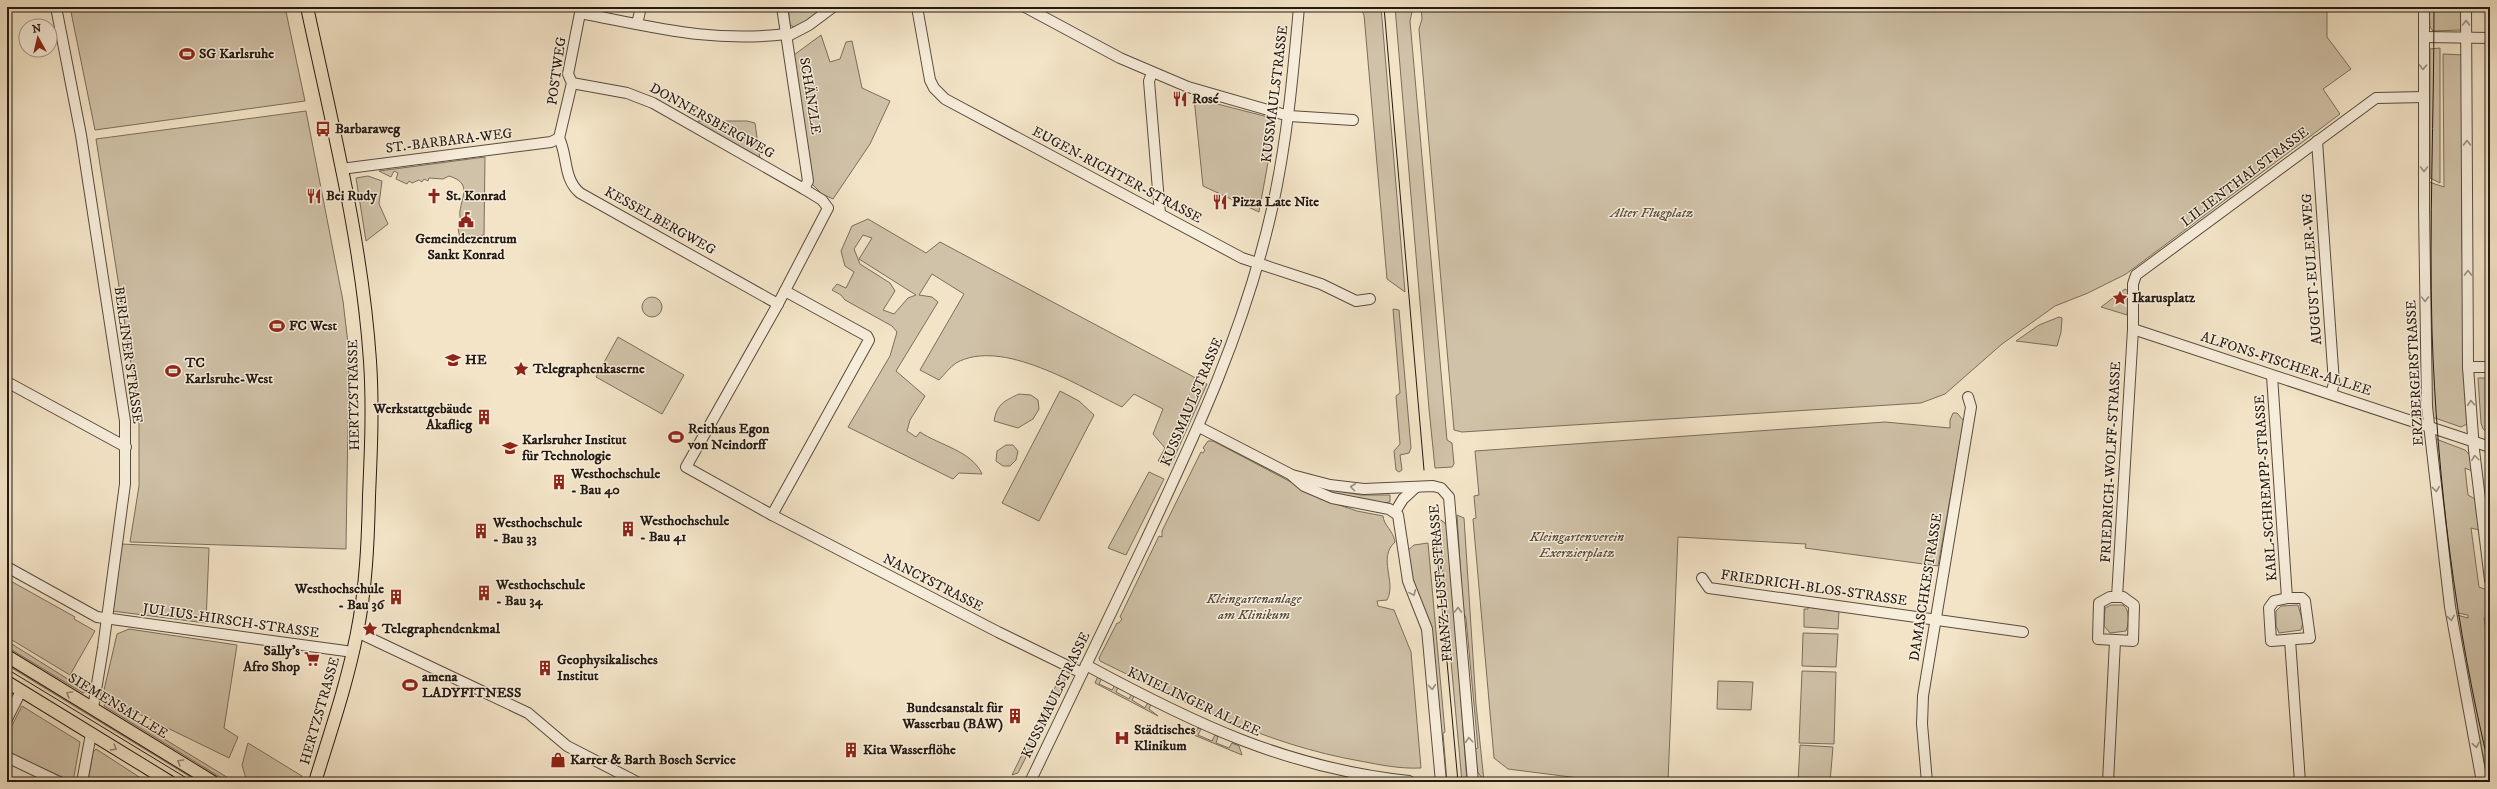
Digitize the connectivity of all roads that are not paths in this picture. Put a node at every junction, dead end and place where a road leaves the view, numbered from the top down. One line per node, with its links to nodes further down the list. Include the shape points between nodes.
1 (56, 7): 42 (street, BERLINER STRASSE, via 81,135 123,407)
2 (306, 7): 24 (main road, HERTZSTRASSE)
3 (641, 7): 12 (street)
4 (782, 7): 13 (street, SCHÄNZLE)
5 (833, 7): 13 (street, via 809,26)
6 (917, 7): 27 (street, EUGEN-RICHTER-STRASSE, via 930,80 942,96)
7 (1025, 7): 17 (street)
8 (1300, 7): 20 (street, KUSSMAULSTRASSE)
9 (2424, 7): 14 (street, ERZBERGERSTRASSE)
10 (2466, 7): 15 (street, one-way to 10)
11 (581, 10): 12 (street); 18 (street, POSTWEG, via 568,74)
12 (637, 24): 13 (street, via 710,37)
13 (786, 36): 25 (street, SCHÄNZLE, via 808,181)
14 (2425, 37): 15 (street); 19 (street, ERZBERGERSTRASSE, one-way to 19)
15 (2466, 38): 16 (street); 33 (street, one-way to 15)
16 (2490, 38)
17 (1152, 73): 20 (street, via 1211,95); 27 (street, via 1149,82)
18 (572, 83): 22 (street, POSTWEG); 25 (street, DONNERSBERGWEG, via 627,93 654,103)
19 (2424, 97): 23 (street, LILIENTHALSTRASSE, via 2376,98); 39 (street, ERZBERGERSTRASSE, one-way to 39)
20 (1289, 116): 21 (street); 28 (street, KUSSMAULSTRASSE, via 1272,209)
21 (1353, 120)
22 (559, 138): 24 (street, ST.-BARBARA-WEG, via 551,142); 31 (street, KESSELBERGWEG, via 564,147 569,179 580,192)
23 (2317, 141): 32 (street, LILIENTHALSTRASSE, via 2136,275 2133,284); 37 (street, AUGUST-EULER-WEG, via 2334,383)
24 (341, 169): 55 (main road, HERTZSTRASSE, via 364,303 371,384 367,545)
25 (804, 189): 26 (street, DONNERSBERGWEG, via 822,200)
26 (828, 208): 29 (street, NANCYSTRASSE)
27 (1160, 214): 28 (street, EUGEN-RICHTER-STRASSE, via 1228,251)
28 (1258, 263): 30 (street, EUGEN-RICHTER-STRASSE, via 1321,284 1356,301); 40 (street, KUSSMAULSTRASSE, via 1232,348)
29 (785, 291): 31 (street, NANCYSTRASSE); 47 (street, via 867,336 869,340)
30 (1370, 299)
31 (778, 304): 47 (street, NANCYSTRASSE, via 686,467)
32 (2133, 329): 35 (street, ALFONS-FISCHER-ALLEE); 51 (street, FRIEDRICH-WOLFF-STRASSE)
33 (2468, 367): 34 (street); 41 (street, one-way to 33)
34 (2490, 367)
35 (2272, 376): 37 (street, ALFONS-FISCHER-ALLEE); 52 (street, KARL-SCHREMPP-STRASSE)
36 (7, 382): 42 (street)
37 (2331, 394): 39 (street, ALFONS-FISCHER-ALLEE)
38 (1968, 397): 54 (street, DAMASCHKESTRASSE, via 1971,407)
39 (2429, 426): 41 (street, ALFONS-FISCHER-ALLEE); 81 (street, ERZBERGERSTRASSE, one-way to 81, via 2452,619)
40 (1200, 427): 44 (street, FRANZ-LUST-STRASSE); 61 (street, KUSSMAULSTRASSE)
41 (2474, 442): 43 (street, ALFONS-FISCHER-ALLEE); 50 (street, one-way to 41)
42 (126, 447): 53 (street, BERLINER STRASSE, via 125,484)
43 (2490, 447)
44 (1290, 474): 45 (street, FRANZ-LUST-STRASSE, one-way to 44, via 1364,489 1330,485); 46 (street, FRANZ-LUST-STRASSE, via 1304,486 1332,498)
45 (1416, 487): 46 (street, via 1403,499); 77 (street, FRANZ-LUST-STRASSE, one-way to 45, via 1458,619 1458,586 1451,504 1449,497 1441,488)
46 (1395, 512): 76 (street, FRANZ-LUST-STRASSE, one-way to 76, via 1400,518 1408,581 1427,629)
47 (772, 515): 61 (street, NANCYSTRASSE, via 998,632)
48 (7, 567): 53 (street, JULIUS-HIRSCH-STRASSE, via 97,617)
49 (1702, 578): 54 (street, FRIEDRICH-BLOS-STRASSE, via 1709,588)
50 (2490, 580)
51 (2117, 597): 58 (street, via 2129,600 2134,605 2132,641); 58 (street, via 2110,597 2099,603 2098,639)
52 (2287, 598): 57 (street, KARL-SCHREMPP-STRASSE, via 2274,602 2269,608 2272,641); 57 (street, KARL-SCHREMPP-STRASSE, via 2302,598 2305,601 2310,638)
53 (106, 618): 59 (street, JULIUS-HIRSCH-STRASSE); 64 (street, BERLINER STRASSE)
54 (1936, 620): 56 (street, FRIEDRICH-BLOS-STRASSE); 78 (street, DAMASCHKESTRASSE, via 1922,709)
55 (357, 632): 59 (main road, HERTZSTRASSE); 74 (street, via 528,713 567,746)
56 (2023, 632)
57 (2290, 640): 80 (street)
58 (2115, 641): 79 (street)
59 (353, 652): 73 (main road, HERTZSTRASSE)
60 (7, 656): 64 (main road, SIEMENSALLEE, one-way to 60)
61 (1084, 669): 68 (street, KNIELINGER ALLEE, via 1256,747 1333,769); 75 (street, KUSSMAULSTRASSE)
62 (7, 682): 63 (main road)
63 (21, 691): 65 (street); 66 (main road)
64 (93, 708): 72 (main road, SIEMENSALLEE, one-way to 64)
65 (7, 719)
66 (91, 734): 70 (street); 71 (main road, one-way to 71)
67 (7, 757): 69 (street)
68 (1409, 781)
69 (59, 782)
70 (82, 782)
71 (170, 782)
72 (213, 782)
73 (315, 782)
74 (636, 782)
75 (1030, 782)
76 (1441, 782)
77 (1473, 782)
78 (1927, 782)
79 (2108, 782)
80 (2300, 782)
81 (2482, 782)

